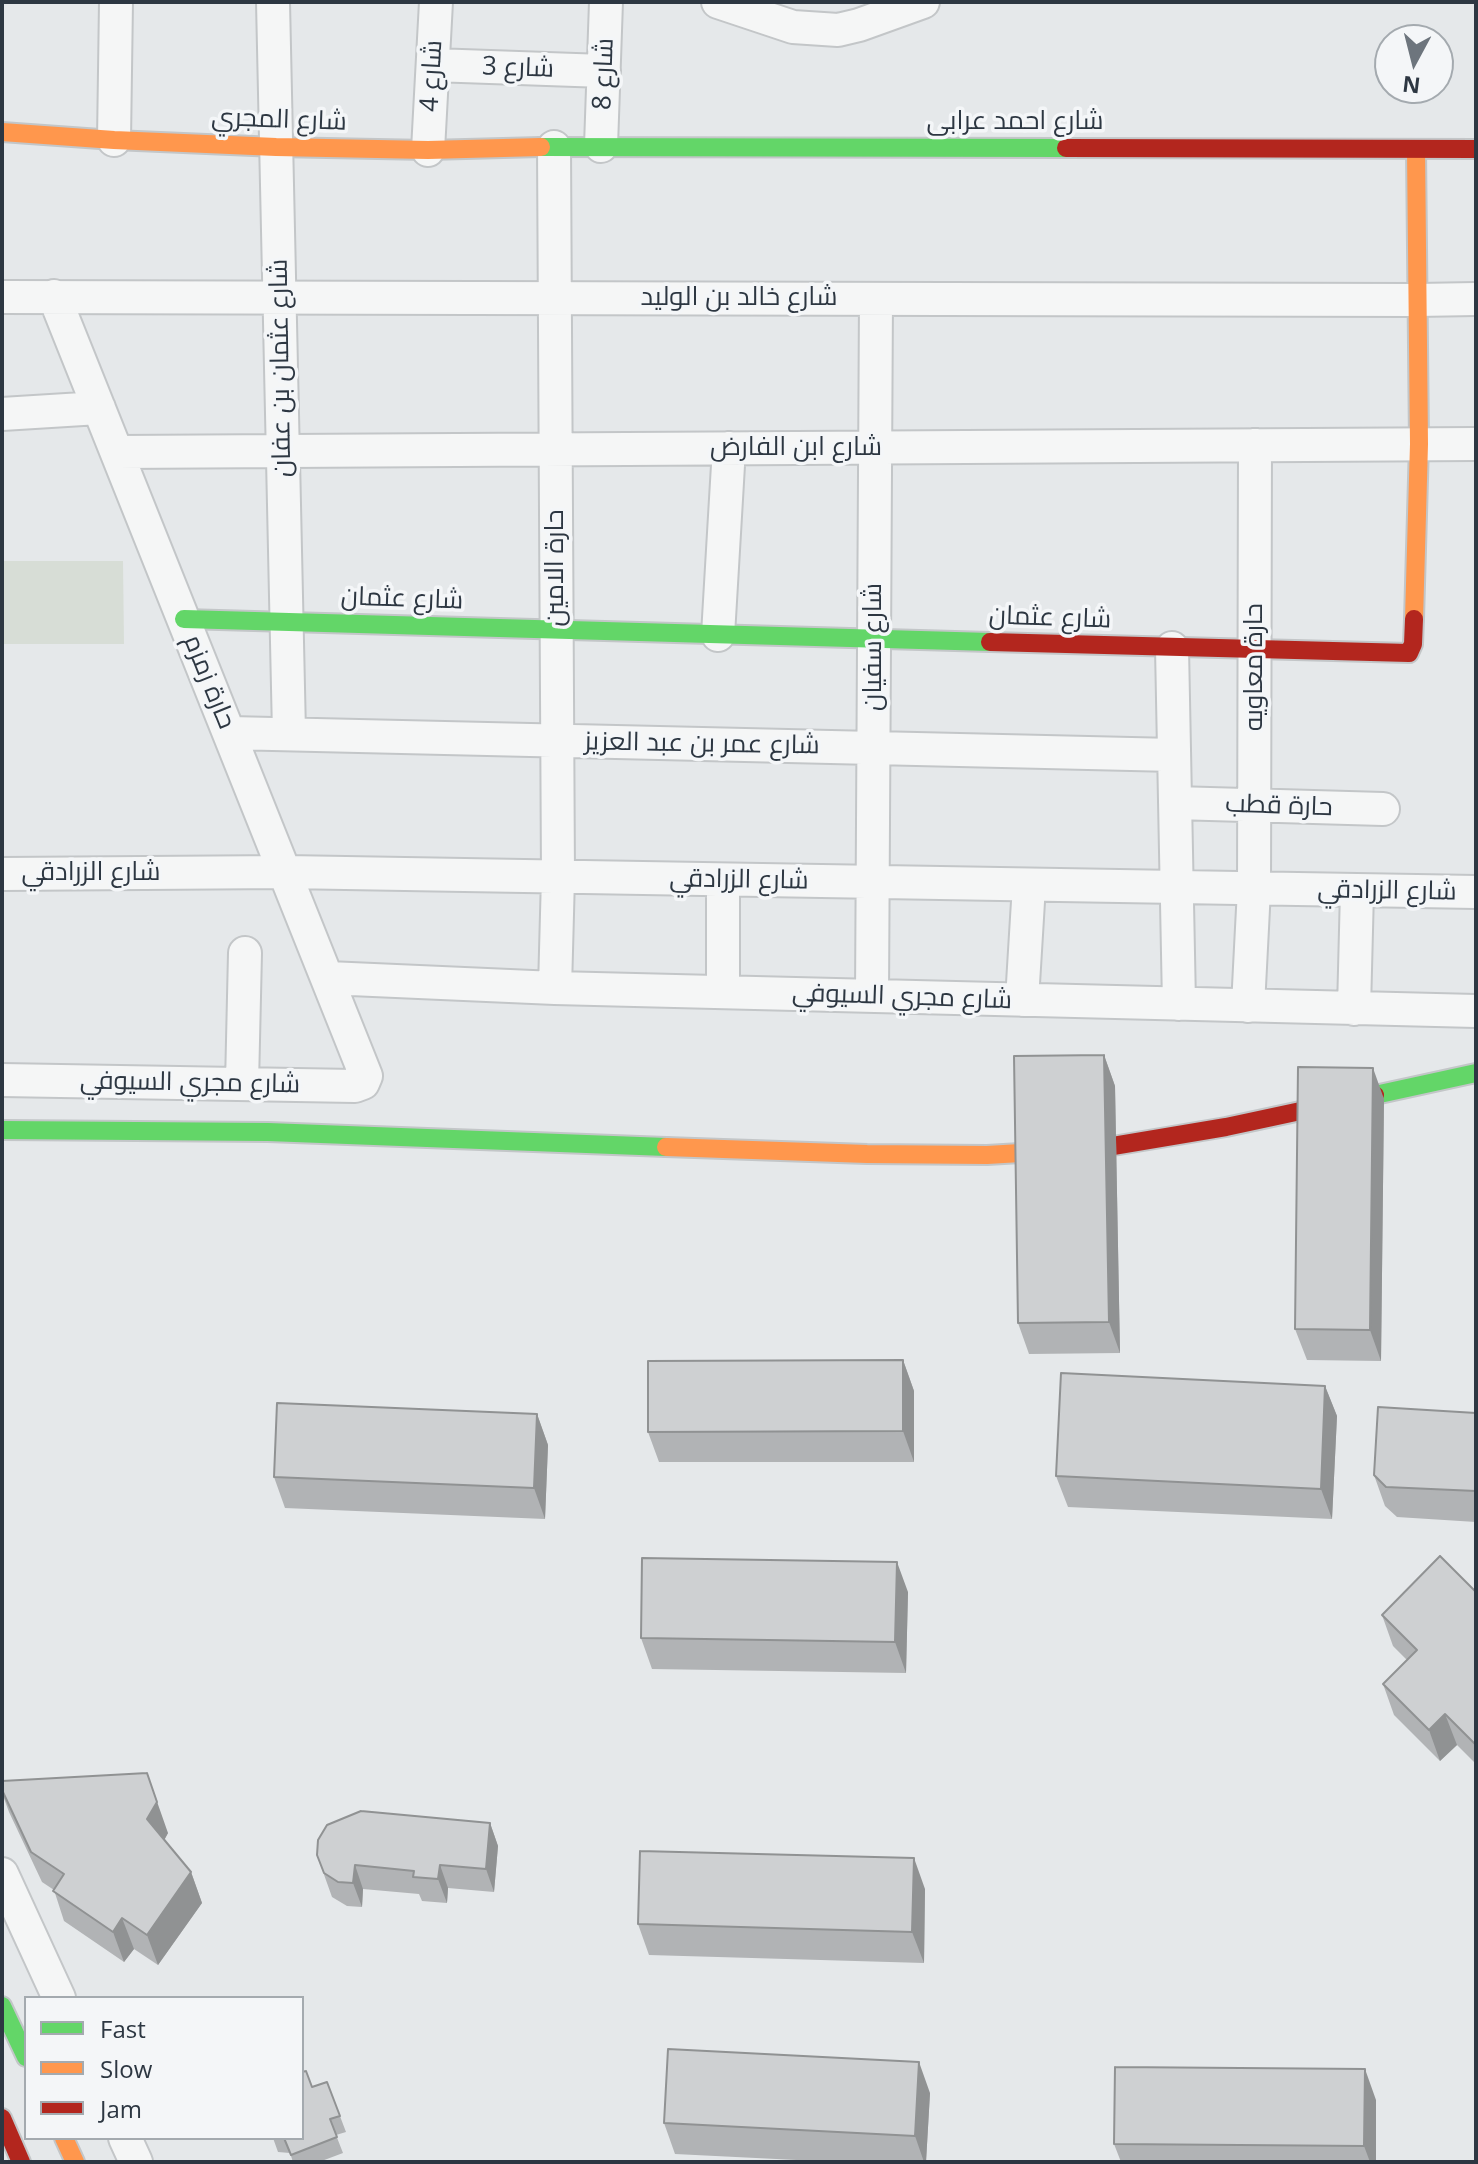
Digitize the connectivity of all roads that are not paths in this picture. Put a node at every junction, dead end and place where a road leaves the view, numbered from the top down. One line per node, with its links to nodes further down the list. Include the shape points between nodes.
1 (116, 2): 11 (street)
2 (273, 2): 13 (street, شارع عثمان بن عفان)
3 (436, 2): 8 (street, شارع 4)
4 (606, 2): 9 (street, شارع 8)
5 (718, 2): 7 (street, via 793,27)
6 (923, 2): 7 (street, via 859,25)
7 (842, 16)
8 (433, 65): 9 (street, شارع 3); 17 (street, شارع 4)
9 (604, 71): 12 (street, شارع 8)
10 (2, 132): 11 (main road, شارع المجري)
11 (114, 140): 13 (main road, شارع المجري)
12 (601, 146): 14 (main road, شارع احمد عرابى); 15 (main road, شارع احمد عرابى)
13 (276, 147): 17 (main road, شارع المجري); 19 (street, شارع عثمان بن عفان)
14 (554, 147): 17 (main road, شارع المجري); 21 (street, حارة الامين)
15 (1416, 149): 16 (main road, شارع احمد عرابى); 24 (main road, شارع عثمان)
16 (1476, 149)
17 (428, 150)
18 (54, 296): 19 (street, شارع خالد بن الوليد); 20 (street, شارع خالد بن الوليد); 25 (street, حارة زمزم)
19 (279, 296): 21 (street, شارع خالد بن الوليد); 33 (street, شارع عثمان بن عفان)
20 (2, 297)
21 (554, 298): 22 (street, شارع خالد بن الوليد); 32 (street, حارة الامين)
22 (876, 299): 24 (street, شارع خالد بن الوليد); 31 (street, شارع سفيان)
23 (1476, 299): 24 (street, شارع خالد بن الوليد)
24 (1417, 300): 27 (main road, شارع عثمان)
25 (99, 408): 26 (street); 34 (street, حارة زمزم)
26 (2, 414)
27 (1419, 444): 28 (street, شارع ابن الفارض); 29 (street, شارع ابن الفارض); 41 (main road, شارع عثمان, via 1409,653)
28 (1476, 444)
29 (1255, 445): 31 (street, شارع ابن الفارض); 41 (street, حارة معاويه)
30 (729, 448): 31 (street, شارع ابن الفارض); 32 (street, شارع ابن الفارض); 38 (street)
31 (875, 448): 39 (street, شارع سفيان)
32 (555, 450): 33 (street, شارع ابن الفارض); 37 (street, حارة الامين)
33 (282, 451): 34 (street, شارع ابن الفارض); 36 (street, شارع عثمان بن عفان)
34 (117, 452): 35 (street, حارة زمزم)
35 (184, 619): 36 (main road, شارع عثمان); 42 (street, حارة زمزم)
36 (286, 622): 37 (main road, شارع عثمان); 43 (street, شارع عثمان بن عفان)
37 (556, 630): 38 (main road, شارع عثمان); 44 (street, حارة الامين)
38 (718, 635): 39 (main road, شارع عثمان)
39 (874, 639): 40 (main road, شارع عثمان); 45 (street, شارع سفيان)
40 (1172, 648): 41 (main road, شارع عثمان); 46 (street)
41 (1255, 650): 48 (street, حارة معاويه)
42 (230, 733): 43 (street, شارع عمر بن عبد العزيز); 50 (street, حارة زمزم)
43 (289, 733): 44 (street, شارع عمر بن عبد العزيز)
44 (557, 741): 45 (street, شارع عمر بن عبد العزيز); 52 (street, حارة الامين)
45 (874, 748): 46 (street, شارع عمر بن عبد العزيز); 54 (street, شارع سفيان)
46 (1174, 755): 47 (street)
47 (1175, 803): 48 (street, حارة قطب); 56 (street)
48 (1255, 805): 49 (street, حارة قطب); 57 (street, حارة معاويه)
49 (1383, 809)
50 (286, 872): 51 (street, شارع الزرادقي); 52 (street, شارع الزرادقي); 61 (street, حارة زمزم)
51 (2, 874)
52 (558, 877): 53 (street, شارع الزرادقي); 62 (street, حارة الامين)
53 (723, 880): 54 (street, شارع الزرادقي); 63 (street)
54 (873, 883): 55 (street, شارع الزرادقي); 64 (street, شارع سفيان)
55 (1029, 885): 56 (street, شارع الزرادقي); 65 (street)
56 (1176, 888): 57 (street, شارع الزرادقي); 66 (street)
57 (1254, 889): 58 (street, شارع الزرادقي); 67 (street, حارة معاويه)
58 (1357, 891): 59 (street, شارع الزرادقي); 68 (street)
59 (1476, 892)
60 (245, 953): 73 (street)
61 (328, 978): 62 (street, شارع مجري السيوفي); 70 (street, حارة زمزم)
62 (555, 988): 63 (street, شارع مجري السيوفي)
63 (723, 992): 64 (street, شارع مجري السيوفي)
64 (872, 996): 65 (street, شارع مجري السيوفي)
65 (1022, 1000): 66 (street, شارع مجري السيوفي)
66 (1179, 1004): 67 (street, شارع مجري السيوفي)
67 (1248, 1006): 68 (street, شارع مجري السيوفي)
68 (1354, 1009): 69 (street, شارع مجري السيوفي)
69 (1476, 1011)
70 (364, 1069): 73 (street, شارع مجري السيوفي, via 363,1083 355,1086)
71 (1476, 1073): 74 (main road, via 1107,1147 987,1155 268,1132)
72 (2, 1080): 73 (street, شارع مجري السيوفي)
73 (242, 1084)
74 (2, 1130)
75 (2, 1874): 76 (street)
76 (58, 1996)
77 (2, 2006): 78 (main road)
78 (24, 2053)
79 (2, 2118): 82 (main road)
80 (65, 2140): 83 (main road)
81 (126, 2140): 84 (street)
82 (21, 2162)
83 (75, 2162)
84 (136, 2162)

